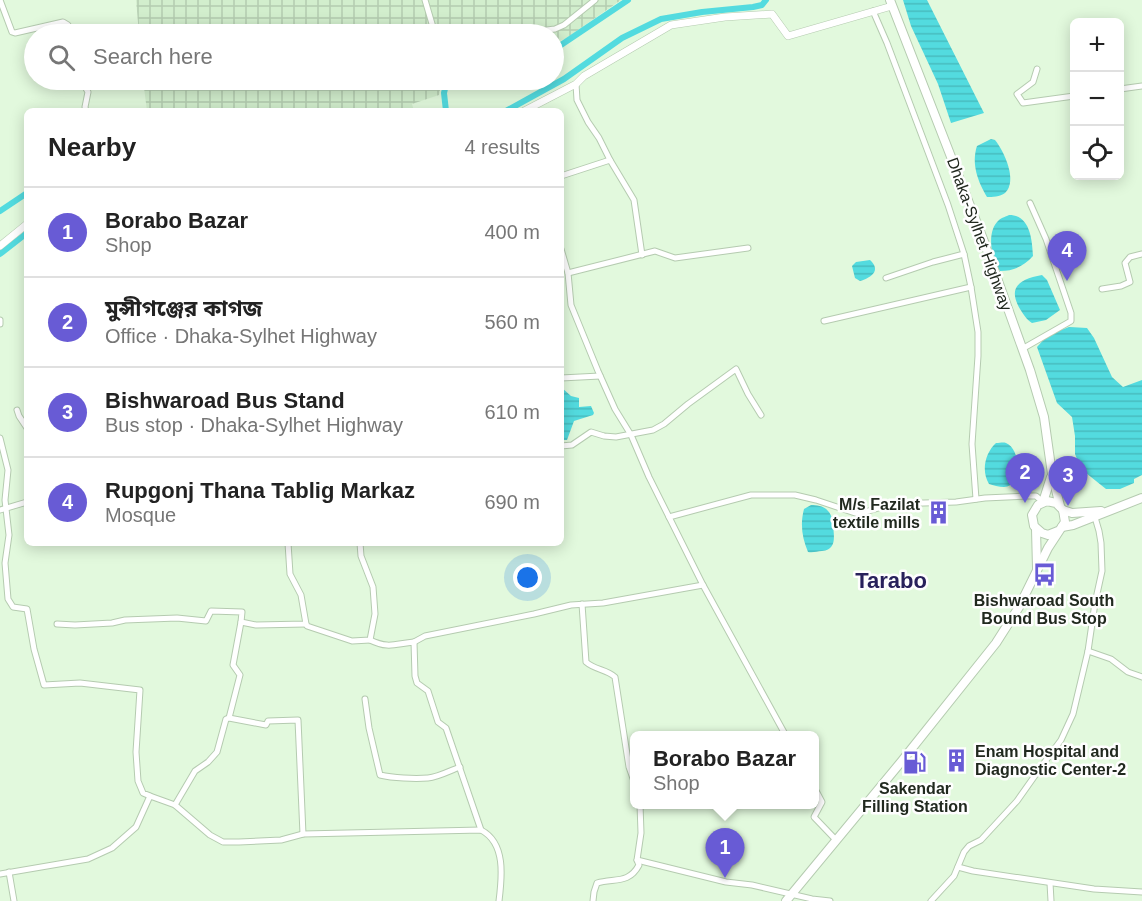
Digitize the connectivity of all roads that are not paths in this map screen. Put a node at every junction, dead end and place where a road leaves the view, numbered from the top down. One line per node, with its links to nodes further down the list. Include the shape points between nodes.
1 (0, 0): 8 (street, via 12,32)
2 (424, 0): 6 (street)
3 (596, 0): 7 (street)
4 (891, 3): 5 (street); 32 (main road, Dhaka-Sylhet Highway)
5 (873, 11): 10 (street, via 788,36 772,14 671,25); 23 (street)
6 (432, 24)
7 (564, 25)
8 (24, 31)
9 (1037, 69): 14 (street, via 1033,82 1017,94 1023,103)
10 (576, 84): 16 (street); 17 (street, via 577,100)
11 (1142, 86): 12 (street)
12 (1124, 88)
13 (87, 90): 15 (street)
14 (1070, 97)
15 (85, 108)
16 (530, 108)
17 (610, 160): 18 (street); 25 (street, via 634,200)
18 (564, 175)
19 (1030, 203): 32 (street, via 1046,239 1071,321)
20 (24, 226): 21 (street)
21 (0, 246)
22 (747, 248): 25 (street, via 675,258 655,251)
23 (964, 254): 28 (street); 29 (street)
24 (1142, 254): 30 (street, via 1125,263 1130,282)
25 (642, 255): 27 (street)
26 (564, 259): 27 (street)
27 (568, 273): 33 (street, via 571,305)
28 (886, 278)
29 (971, 287): 31 (street); 44 (street, via 978,332 972,444)
30 (1102, 289)
31 (824, 321)
32 (1022, 349): 42 (main road, Dhaka-Sylhet Highway, via 1044,417)
33 (600, 376): 34 (street); 38 (street)
34 (564, 378)
35 (17, 410): 37 (street)
36 (762, 415): 38 (street, via 736,369 664,424)
37 (24, 424)
38 (631, 435): 40 (street, via 616,438 591,432); 50 (street)
39 (0, 438): 41 (street)
40 (564, 446)
41 (2, 454): 48 (street, via 8,470)
42 (1052, 474): 45 (main road, Dhaka-Sylhet Highway); 47 (main road, Dhaka-Sylhet Highway)
43 (1142, 498): 49 (main road)
44 (976, 500): 45 (street, via 1036,496); 50 (street, via 892,504 858,514 795,495 751,495)
45 (1043, 502): 47 (main road); 51 (main road, via 1032,515)
46 (24, 503): 48 (street)
47 (1061, 508): 49 (main road); 52 (main road, via 1065,516)
48 (3, 509): 70 (street, via 9,535 8,599 13,607 27,609 44,685 80,683 140,690 138,781 143,793)
49 (1094, 514): 52 (main road); 63 (street, via 1102,571)
50 (669, 517): 56 (street)
51 (1036, 529): 52 (main road, via 1047,535); 55 (main road)
52 (1060, 529): 55 (main road)
53 (288, 546): 60 (street, via 290,574 302,596)
54 (360, 546): 61 (street, via 373,587 375,614)
55 (1036, 571): 76 (main road, via 1019,607 975,672)
56 (703, 585): 57 (street); 67 (street)
57 (582, 604): 62 (street, via 425,636); 69 (street, via 586,662 615,677)
58 (241, 622): 59 (street, via 242,612 211,611 206,621 177,618); 60 (street); 66 (street, via 233,665 240,675)
59 (57, 624)
60 (306, 624): 61 (street, via 352,641)
61 (370, 640): 62 (street, via 388,646)
62 (414, 642): 68 (street, via 417,683 428,691)
63 (1088, 651): 64 (street); 78 (street, via 1067,730 1017,801 981,840 969,846)
64 (1142, 677)
65 (365, 699): 68 (street, via 380,775 427,778)
66 (229, 718): 71 (street, via 217,752 195,771); 75 (street, via 266,725 268,721 298,720)
67 (784, 731)
68 (460, 767): 74 (street)
69 (630, 770)
70 (150, 796): 71 (street); 79 (street, via 136,827 112,848 88,859)
71 (175, 805): 75 (street, via 223,842 281,840)
72 (640, 809): 77 (street)
73 (818, 809): 76 (street, via 814,816)
74 (481, 830): 75 (street); 85 (street, via 495,842 503,873)
75 (303, 834)
76 (836, 840): 83 (main road)
77 (637, 860): 83 (street); 86 (street, via 639,865 634,874 597,883)
78 (958, 867): 81 (street); 88 (street)
79 (9, 872): 80 (street); 84 (street)
80 (0, 874)
81 (1050, 883): 82 (street); 89 (street)
82 (1142, 892)
83 (789, 897): 87 (street)
84 (14, 901)
85 (499, 901)
86 (594, 901)
87 (830, 901)
88 (931, 901)
89 (1051, 901)

